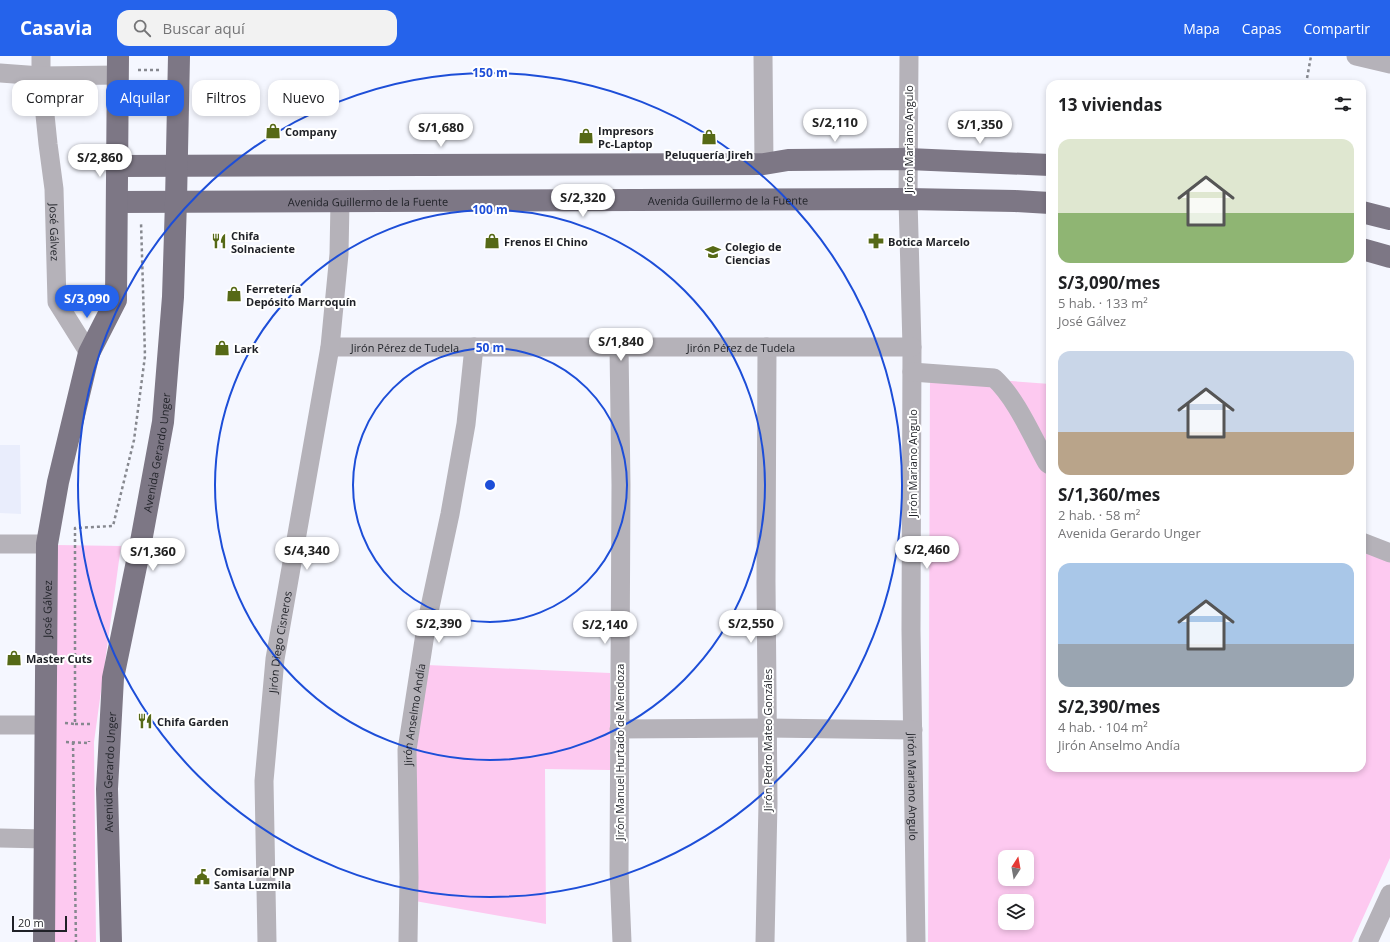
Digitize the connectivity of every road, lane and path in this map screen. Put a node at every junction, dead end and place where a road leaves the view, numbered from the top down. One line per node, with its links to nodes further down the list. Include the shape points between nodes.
1 (41, 56): 9 (street, José Gálvez)
2 (763, 56): 13 (street)
3 (909, 56): 12 (street, Jirón Mariano Angulo)
4 (1311, 56): 11 (path)
5 (1356, 56): 7 (street)
6 (178, 63): 8 (path); 16 (main road, Avenida Gerardo Unger)
7 (1390, 64)
8 (118, 67): 9 (street); 15 (main road)
9 (41, 76): 10 (street); 32 (street, José Gálvez, via 54,188 57,302)
10 (3, 78)
11 (1307, 80)
12 (908, 159): 13 (main road, via 788,160); 14 (main road); 17 (street, Jirón Mariano Angulo)
13 (764, 164): 16 (main road)
14 (1046, 165)
15 (118, 166): 16 (main road); 19 (main road)
16 (177, 166): 18 (main road, Avenida Gerardo Unger)
17 (908, 199): 20 (main road, Avenida Guillermo de la Fuente); 21 (main road, Avenida Guillermo de la Fuente); 27 (street, Jirón Mariano Angulo)
18 (176, 201): 19 (main road, Avenida Guillermo de la Fuente); 20 (main road, Avenida Guillermo de la Fuente); 54 (main road, Avenida Gerardo Unger, via 173,297 163,422 113,678 107,789)
19 (117, 202): 32 (main road, José Gálvez, via 116,300)
20 (340, 202): 28 (street, Jirón Diego Cisneros, via 339,254)
21 (1046, 203)
22 (1366, 213): 23 (main road)
23 (1390, 219)
24 (1366, 250): 25 (main road)
25 (1390, 256)
26 (144, 300): 40 (path, via 146,356 134,440 113,526 76,528)
27 (912, 346): 31 (street, Jirón Pérez de Tudela); 33 (street, Jirón Mariano Angulo)
28 (330, 347): 29 (street, Jirón Pérez de Tudela); 55 (street, Jirón Diego Cisneros, via 275,659 264,781)
29 (474, 347): 30 (street, Jirón Pérez de Tudela); 56 (street, Jirón Anselmo Andía, via 466,424 427,621 407,750)
30 (619, 347): 31 (street, Jirón Pérez de Tudela); 44 (street, Jirón Manuel Hurtado de Mendoza)
31 (767, 347): 42 (street, Jirón Pedro Mateo Gonzáles)
32 (89, 353): 36 (main road, José Gálvez, via 58,482)
33 (912, 372): 34 (street, via 994,378 1011,398); 45 (street, Jirón Mariano Angulo)
34 (1046, 461)
35 (0, 544): 36 (street)
36 (47, 544): 39 (main road, José Gálvez)
37 (1366, 544): 38 (street)
38 (1390, 553)
39 (52, 724): 40 (path); 41 (street); 50 (main road, José Gálvez)
40 (75, 724): 43 (path, via 90,724)
41 (0, 725)
42 (768, 728): 44 (street); 45 (street); 58 (street, Jirón Pedro Mateo Gonzáles)
43 (90, 730)
44 (619, 730): 57 (street, Jirón Manuel Hurtado de Mendoza)
45 (913, 730): 59 (street, Jirón Mariano Angulo)
46 (89, 736): 48 (path, via 89,742)
47 (66, 742): 48 (path)
48 (73, 742): 53 (path)
49 (0, 838): 50 (street)
50 (45, 839): 52 (main road, José Gálvez)
51 (1390, 894): 60 (street)
52 (44, 942)
53 (76, 942)
54 (111, 942)
55 (267, 942)
56 (408, 942)
57 (622, 942)
58 (765, 942)
59 (916, 942)
60 (1368, 942)

